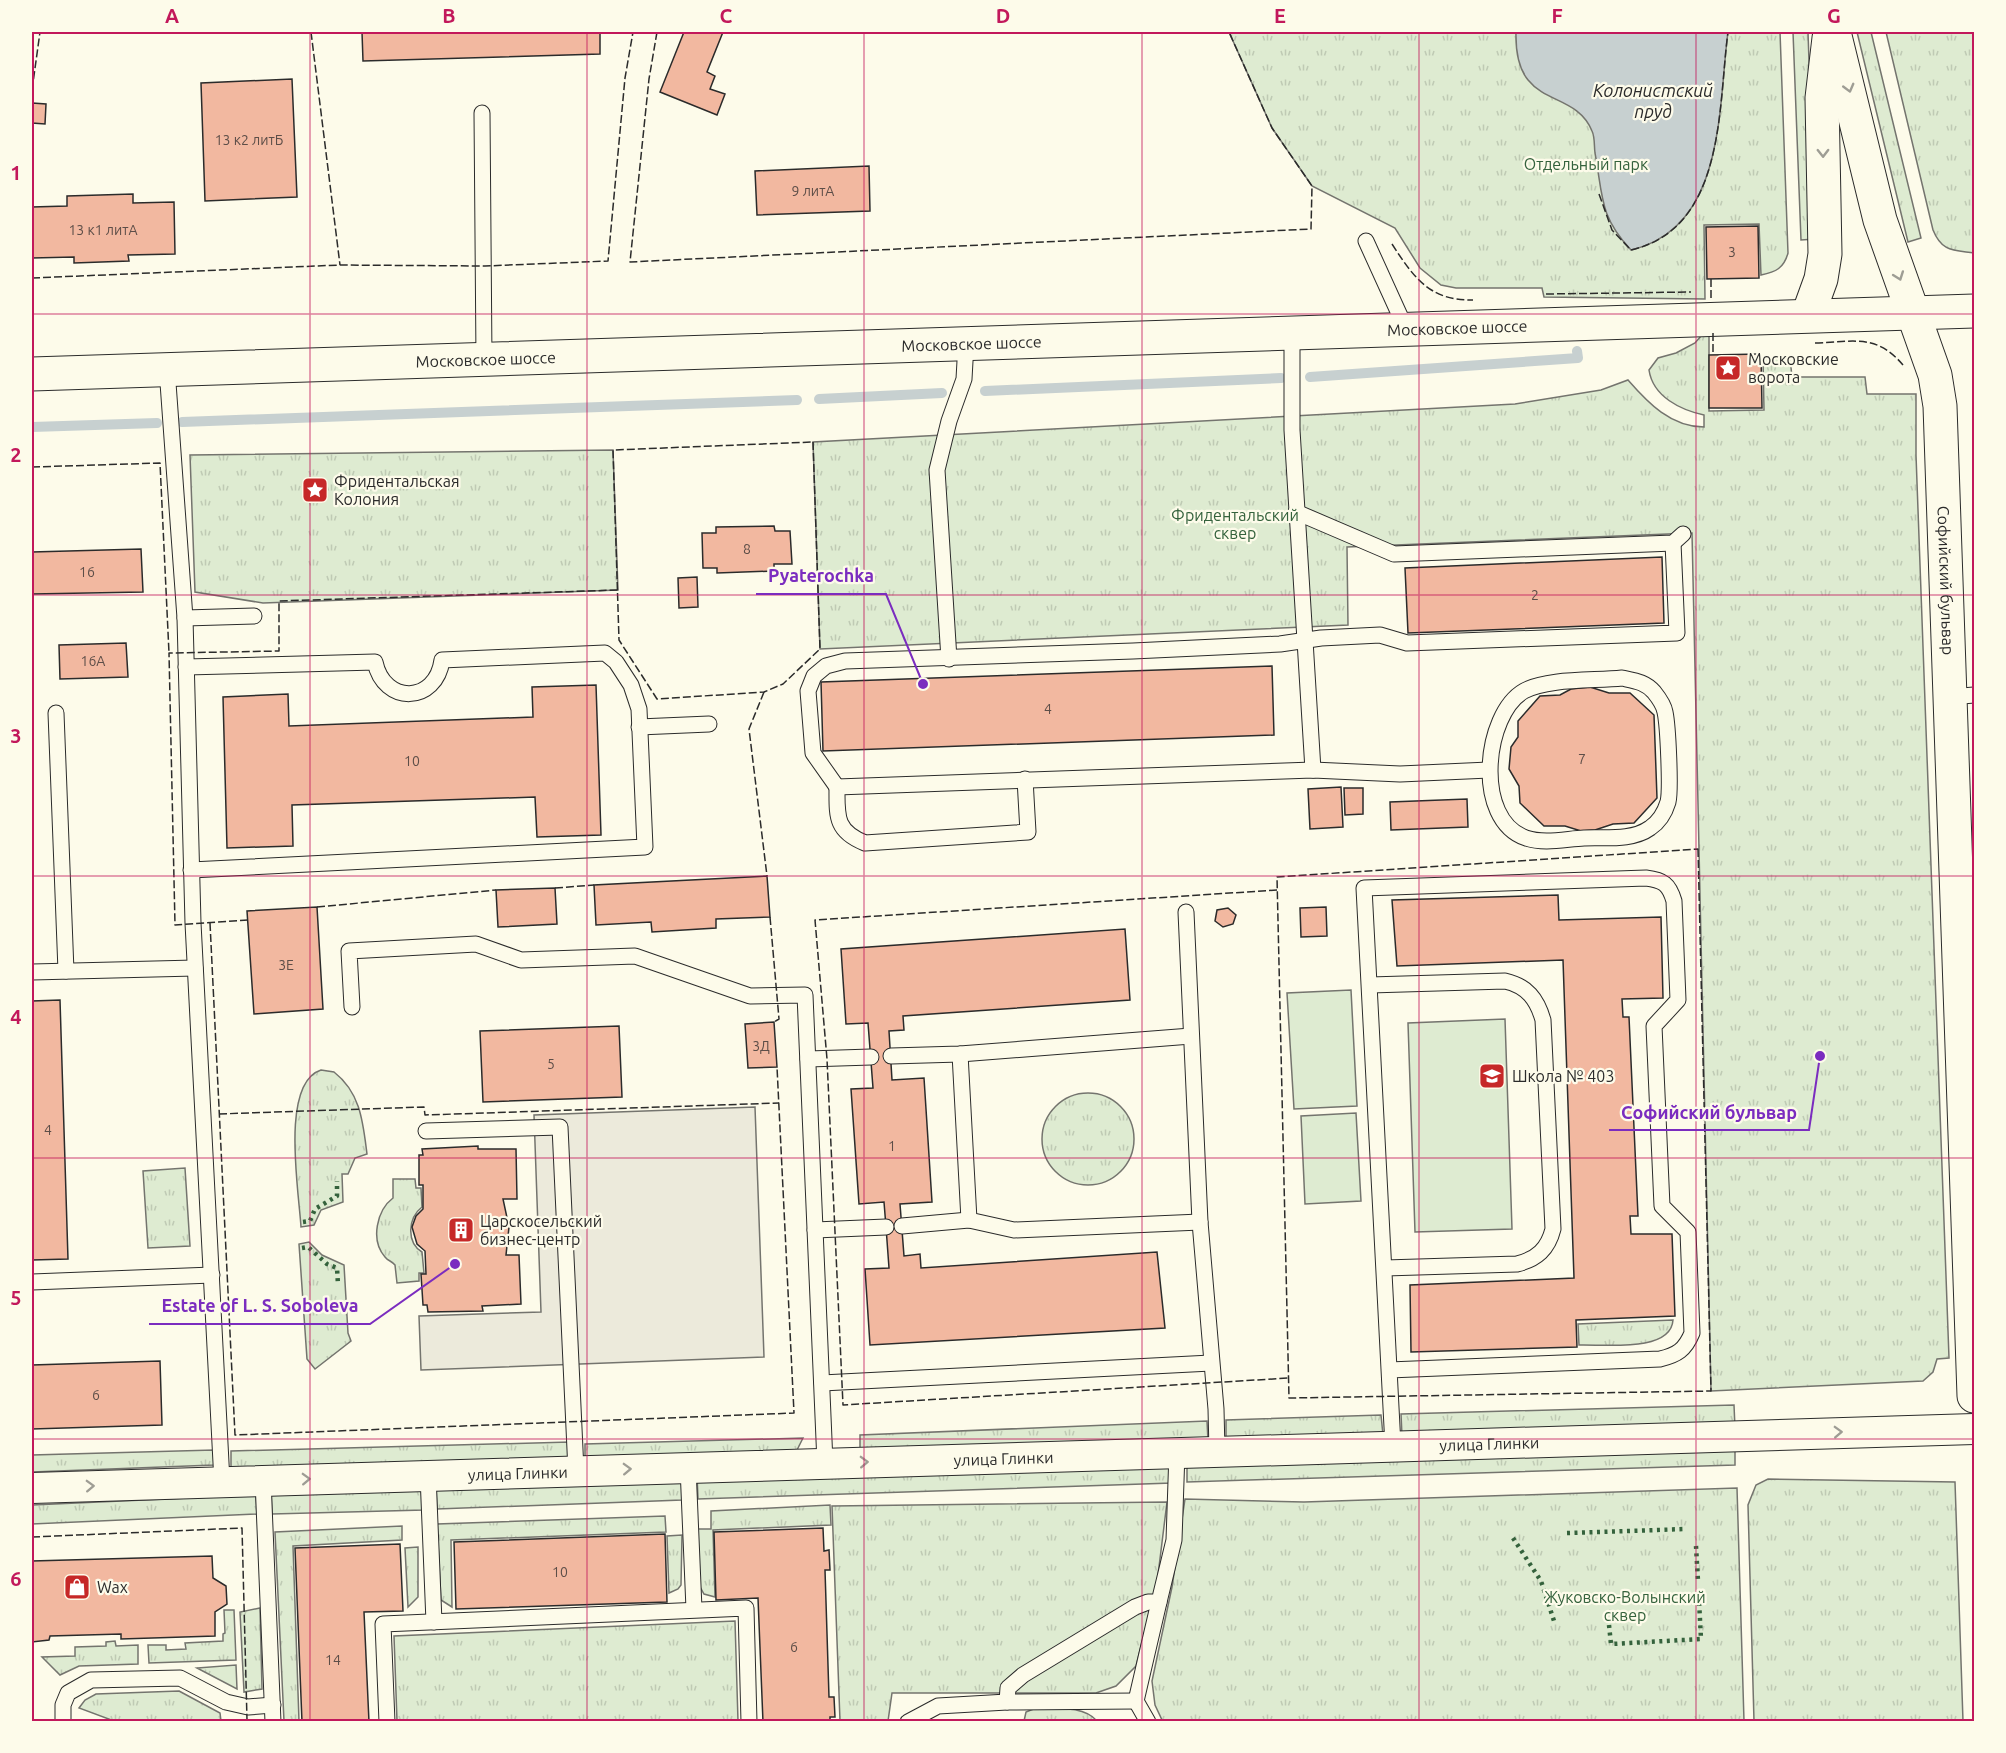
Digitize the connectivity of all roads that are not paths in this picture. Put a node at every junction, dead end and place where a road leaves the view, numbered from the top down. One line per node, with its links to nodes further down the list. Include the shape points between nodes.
1 (1832, 32): 5 (main road, Софийский бульвар, one-way to 5, via 1880,220); 6 (main road, Софийский бульвар, one-way to 6, via 1822,98 1825,254)
2 (482, 113): 10 (lane)
3 (1366, 241): 7 (lane)
4 (1974, 310): 5 (main road, Московское шоссе)
5 (1912, 312): 6 (main road, Московское шоссе); 19 (main road, Софийский бульвар, via 1935,375 1940,406)
6 (1808, 315): 7 (main road, Московское шоссе)
7 (1406, 328): 8 (main road, Московское шоссе)
8 (1292, 332): 9 (main road, Московское шоссе); 13 (lane)
9 (966, 343): 10 (main road, Московское шоссе); 17 (lane, via 964,379 937,470)
10 (484, 359): 11 (main road, Московское шоссе)
11 (167, 369): 12 (main road, Московское шоссе); 15 (lane)
12 (32, 374)
13 (1296, 512): 16 (lane); 16 (lane, via 1394,554 1678,538 1677,633 1407,643 1380,635)
14 (254, 616): 15 (lane)
15 (185, 618): 18 (lane)
16 (1304, 640): 17 (lane, via 1269,645); 23 (lane)
17 (949, 659): 26 (lane, via 846,661 826,666 814,676 808,691 813,753)
18 (186, 667): 22 (lane, via 375,662 382,681 409,694 436,680 442,660 605,653 631,685 639,709); 27 (lane)
19 (1962, 696): 39 (main road, Софийский бульвар)
20 (56, 713): 30 (lane)
21 (709, 724): 22 (lane)
22 (639, 727): 27 (lane, via 645,847)
23 (1313, 770): 24 (lane, via 1400,774); 25 (lane)
24 (1489, 770): 24 (lane, via 1501,717 1510,702 1539,685 1622,678 1643,682 1656,693 1665,711 1668,800 1651,828 1634,836 1535,841 1516,834 1493,805)
25 (1025, 779): 26 (lane); 26 (lane, via 1028,832 865,843 850,837 841,826)
26 (837, 787)
27 (191, 870): 29 (lane)
28 (1186, 912): 34 (lane)
29 (195, 968): 30 (lane); 47 (lane)
30 (66, 971): 31 (lane)
31 (32, 972)
32 (1370, 986): 46 (lane); 46 (lane, via 1505,981 1525,987 1537,1002 1543,1020 1553,1229 1546,1246 1534,1258 1517,1264); 51 (lane, via 1364,888 1646,878 1660,880 1670,888 1674,901 1678,1000 1654,1026 1662,1206 1688,1232 1692,1333 1688,1344 1677,1355 1660,1359)
33 (352, 1007): 38 (lane, via 349,951 476,944 521,960 635,956 750,996 805,995)
34 (1191, 1036): 35 (lane); 42 (lane)
35 (960, 1054): 36 (lane); 41 (lane)
36 (891, 1056)
37 (871, 1057): 38 (lane)
38 (808, 1059): 45 (lane)
39 (1969, 1106): 49 (main road, Софийский бульвар)
40 (426, 1131): 60 (lane, via 560,1127)
41 (969, 1220): 42 (lane, via 1014,1230); 43 (lane)
42 (1200, 1222): 50 (lane)
43 (902, 1226)
44 (886, 1227): 45 (lane)
45 (815, 1230): 52 (lane)
46 (1385, 1268): 51 (lane)
47 (212, 1275): 48 (lane); 63 (lane)
48 (32, 1282)
49 (1973, 1310): 53 (main road, Софийский бульвар)
50 (1211, 1363): 52 (lane); 56 (lane)
51 (1389, 1370): 55 (lane)
52 (822, 1383): 58 (lane)
53 (1974, 1396)
54 (1974, 1429): 55 (street, улица Глинки, one-way to 54)
55 (1393, 1446): 56 (street, улица Глинки)
56 (1217, 1451): 57 (street, улица Глинки)
57 (1177, 1452): 58 (street, улица Глинки, one-way to 57); 65 (lane, via 1174,1540)
58 (825, 1463): 59 (street, улица Глинки)
59 (688, 1467): 60 (street, улица Глинки, one-way to 59); 66 (lane)
60 (576, 1471): 61 (street, улица Глинки)
61 (428, 1475): 62 (street, улица Глинки, one-way to 61); 67 (lane)
62 (263, 1480): 63 (street, улица Глинки); 70 (lane)
63 (222, 1482): 64 (street, улица Глинки, one-way to 63)
64 (32, 1488)
65 (1159, 1602): 68 (lane); 69 (lane, via 1135,1607 1023,1675 1008,1688)
66 (694, 1609): 67 (lane); 74 (lane, via 746,1608)
67 (434, 1622): 73 (lane, via 383,1624)
68 (1136, 1701): 69 (lane); 76 (lane)
69 (1007, 1702): 75 (lane, via 938,1706)
70 (273, 1705): 71 (lane, via 248,1707 226,1702 180,1678 92,1680 68,1693); 72 (lane)
71 (63, 1722)
72 (273, 1722)
73 (387, 1722)
74 (750, 1722)
75 (908, 1722)
76 (1148, 1722)

